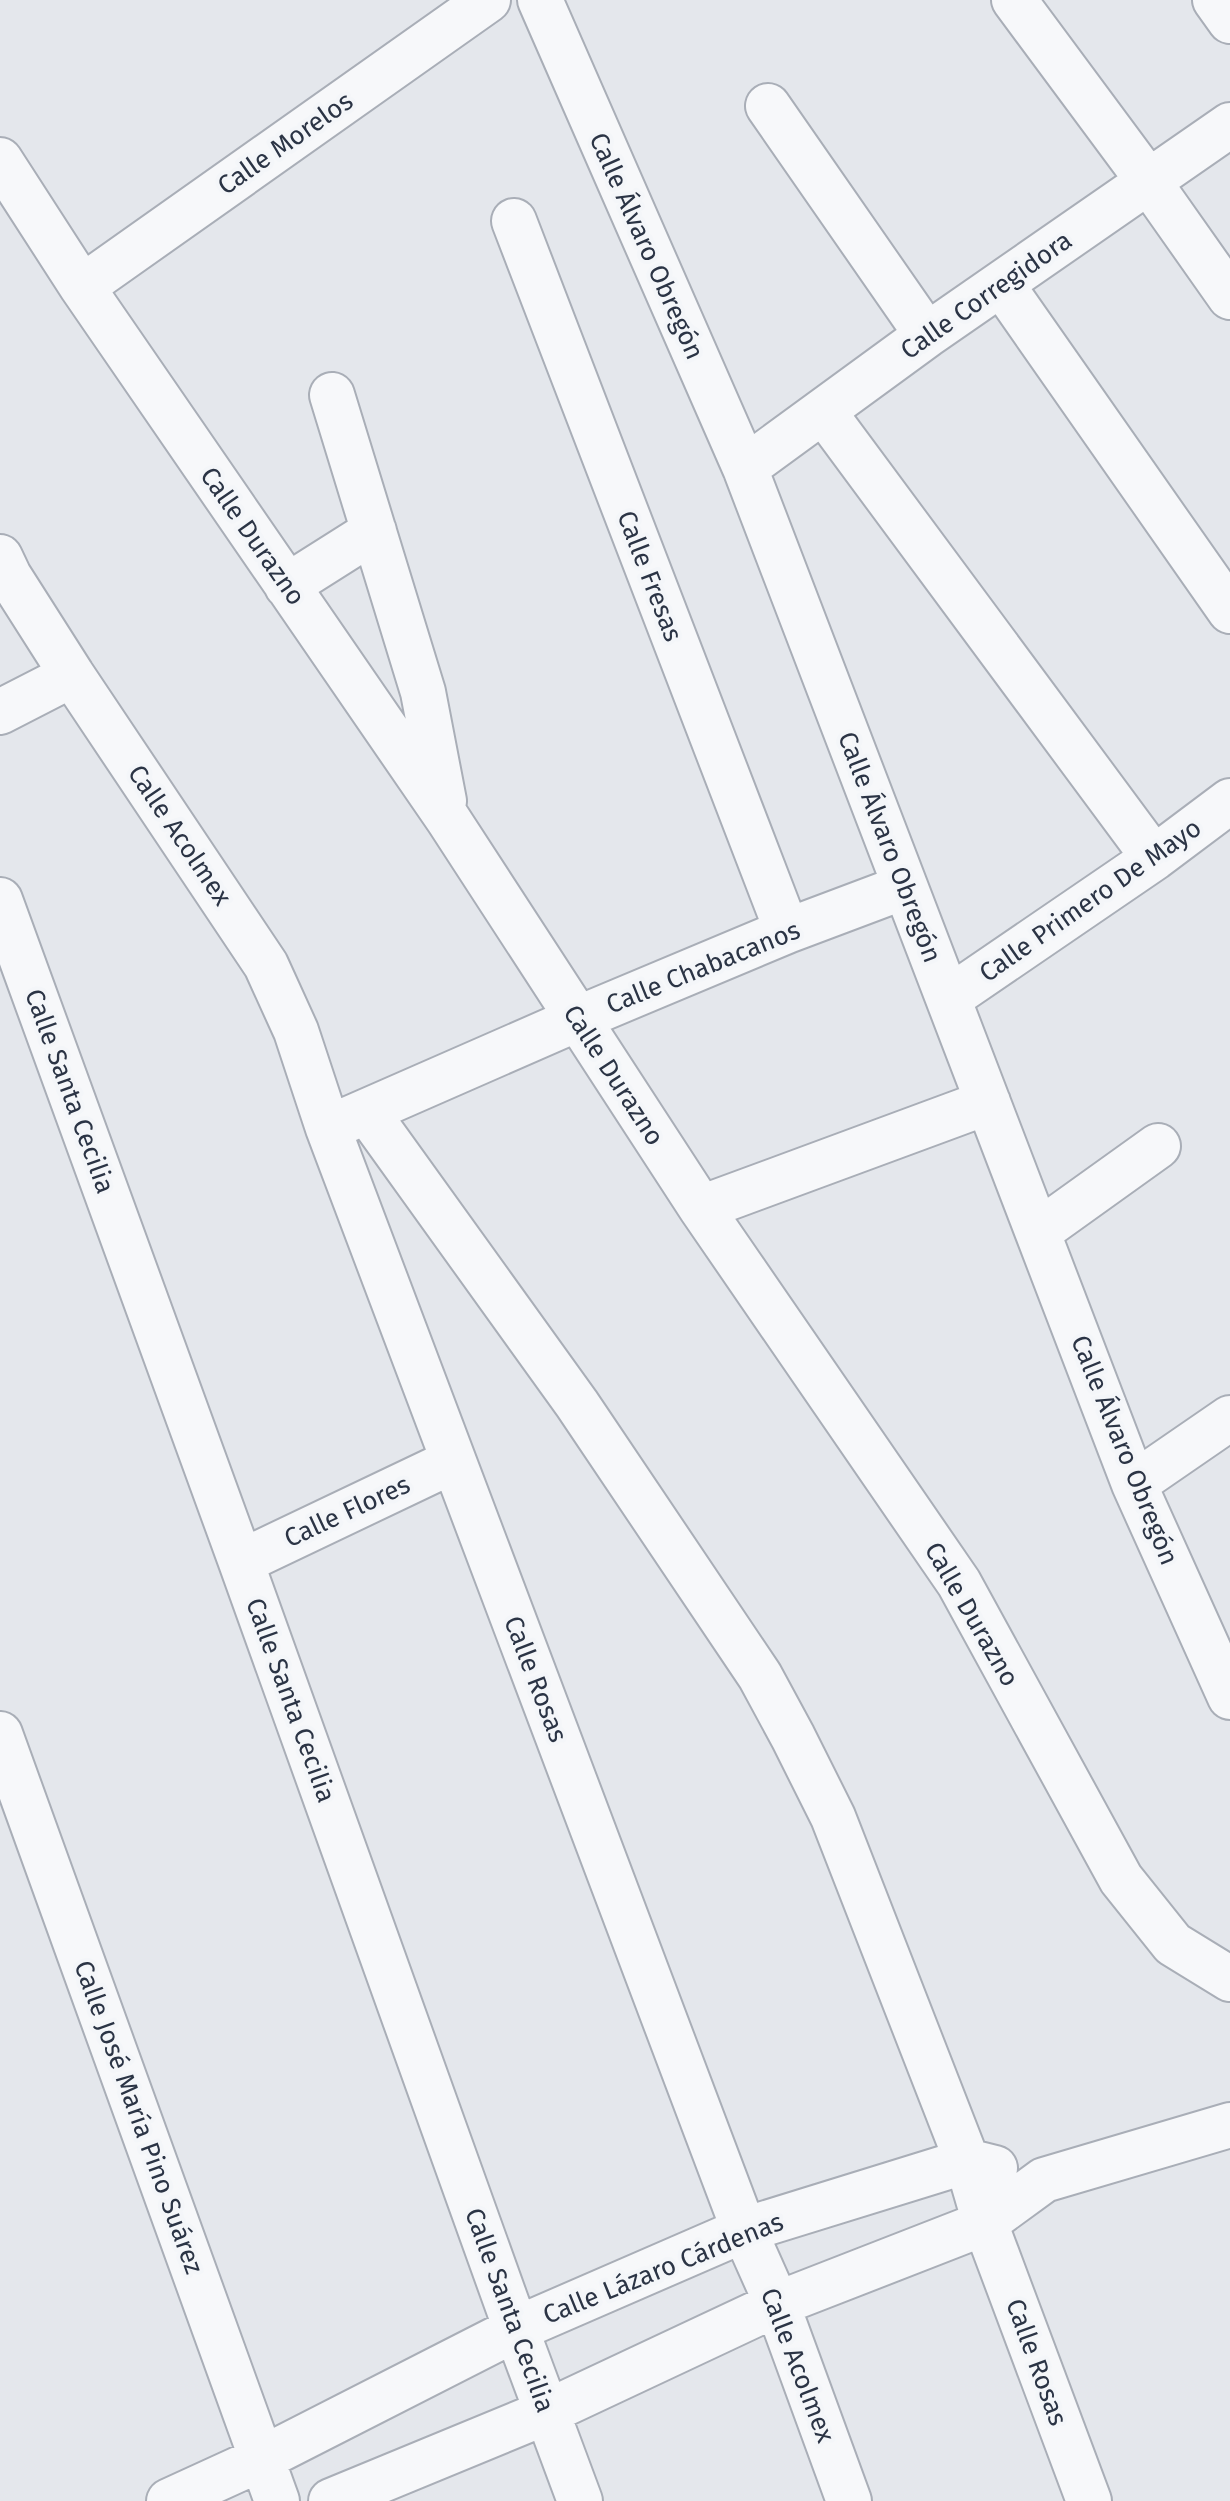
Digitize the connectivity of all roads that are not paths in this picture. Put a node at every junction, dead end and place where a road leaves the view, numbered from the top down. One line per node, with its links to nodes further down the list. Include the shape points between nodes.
1 (488, 0): 12 (street, Calle Morelos)
2 (540, 0): 17 (street, Calle Álvaro Obregón)
3 (1014, 0): 9 (street)
4 (1215, 0): 5 (street)
5 (1230, 21)
6 (768, 106): 14 (street)
7 (1230, 125): 9 (street, Calle Corregidora)
8 (0, 160): 12 (street, Calle Durazno)
9 (1149, 182): 11 (street, Calle Corregidora); 13 (street)
10 (514, 221): 29 (street, Calle Fresas)
11 (1002, 285): 14 (street, Calle Corregidora); 21 (street)
12 (82, 287): 20 (street, Calle Durazno)
13 (1230, 297)
14 (927, 335): 16 (street, Calle Corregidora)
15 (332, 395): 18 (street)
16 (823, 411): 17 (street, Calle Corregidora); 26 (street)
17 (745, 468): 27 (street, Calle Álvaro Obregón)
18 (374, 531): 20 (street); 25 (street, via 423,692)
19 (0, 557): 22 (street, Calle Acolmex)
20 (287, 586): 25 (street, Calle Durazno)
21 (1230, 611)
22 (72, 675): 23 (street); 33 (street, Calle Acolmex, via 266,965)
23 (0, 712)
24 (1230, 801): 26 (street, Calle Primero De Mayo)
25 (448, 819): 31 (street, Calle Durazno)
26 (1154, 858): 30 (street, Calle Primero De Mayo)
27 (904, 887): 29 (street, Calle Chabacanos); 30 (street, Calle Álvaro Obregón)
28 (0, 900): 40 (street, Calle Santa Cecilia)
29 (787, 931): 31 (street, Calle Chabacanos)
30 (949, 998): 32 (street, Calle Álvaro Obregón)
31 (577, 1019): 33 (street, Calle Chabacanos); 35 (street, Calle Durazno)
32 (988, 1102): 35 (street); 36 (street, Calle Álvaro Obregón)
33 (347, 1120): 38 (street, Calle Rosas); 45 (street, Calle Rosas, via 577,1404 760,1676 833,1817)
34 (1158, 1146): 36 (street)
35 (701, 1208): 43 (street, Calle Durazno, via 959,1583 1121,1879 1173,1944)
36 (1038, 1232): 39 (street, Calle Álvaro Obregón)
37 (1230, 1418): 39 (street)
38 (453, 1461): 40 (street, Calle Flores); 48 (street, Calle Rosas)
39 (1134, 1484): 41 (street, Calle Álvaro Obregón)
40 (241, 1562): 50 (street, Calle Santa Cecilia)
41 (1230, 1697)
42 (0, 1734): 52 (street, Calle José María Pino Suárez)
43 (1230, 1979)
44 (1230, 2125): 46 (street)
45 (967, 2161): 46 (street); 47 (street, Calle Rosas); 48 (street, Calle Lázaro Cárdenas)
46 (1044, 2180): 47 (street)
47 (985, 2223): 49 (street); 58 (street, Calle Rosas)
48 (744, 2230): 49 (street, Calle Acolmex); 50 (street, Calle Lázaro Cárdenas)
49 (777, 2304): 51 (street); 57 (street, Calle Acolmex)
50 (516, 2329): 51 (street, Calle Santa Cecilia); 52 (street, Calle Lázaro Cárdenas)
51 (547, 2412): 55 (street); 56 (street, Calle Santa Cecilia)
52 (263, 2458): 53 (street, Calle Lázaro Cárdenas); 54 (street, Calle José María Pino Suárez)
53 (169, 2501)
54 (277, 2501)
55 (331, 2501)
56 (580, 2501)
57 (849, 2501)
58 (1089, 2501)

